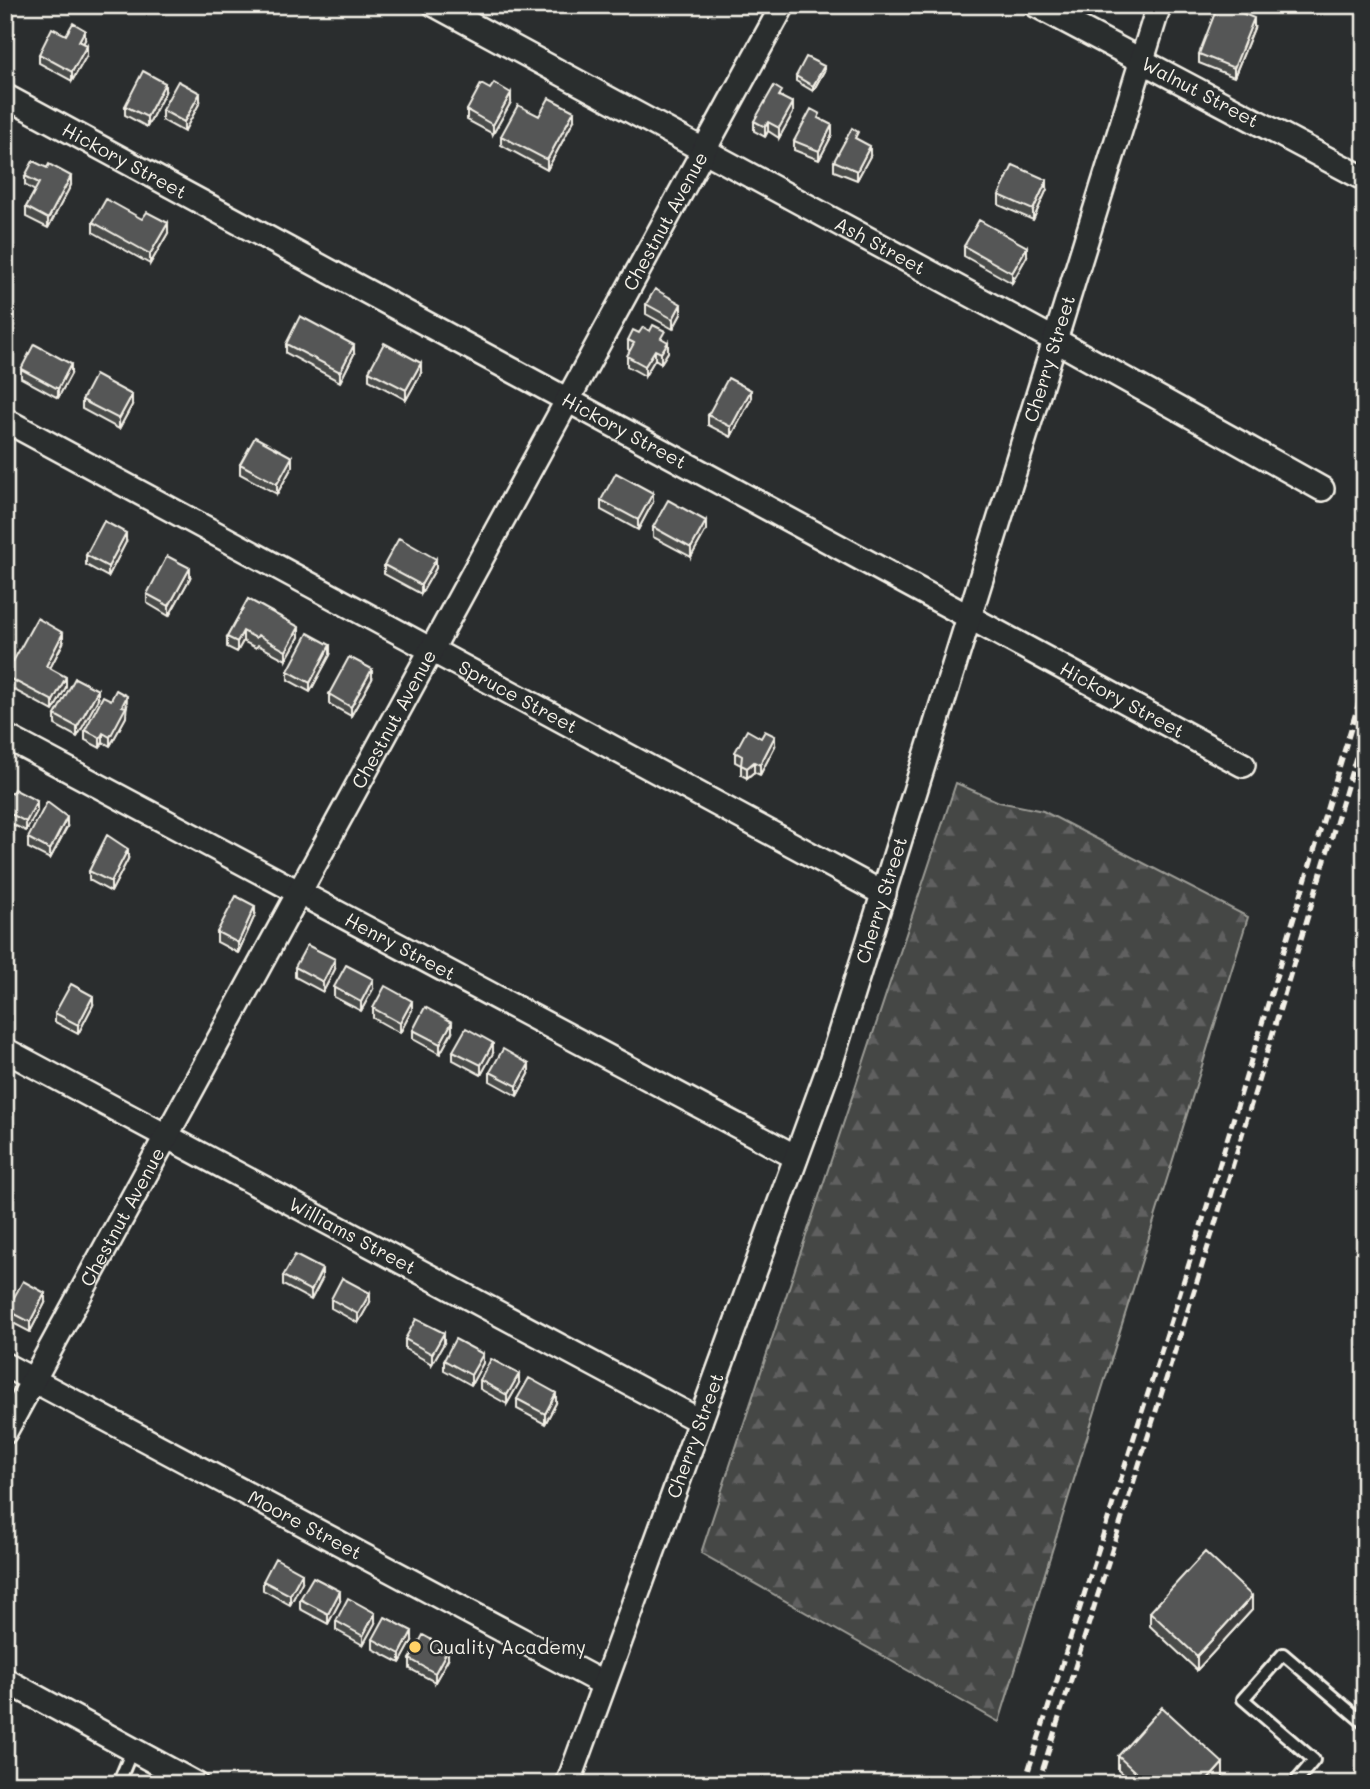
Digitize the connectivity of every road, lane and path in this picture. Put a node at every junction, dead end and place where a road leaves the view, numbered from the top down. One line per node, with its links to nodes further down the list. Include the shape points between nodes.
1 (435, 5): 7 (street, Ash Street)
2 (783, 5): 7 (street, Chestnut Avenue)
3 (1036, 5): 5 (street, Walnut Street)
4 (1159, 5): 5 (street, Cherry Street)
5 (1141, 62): 8 (street, Walnut Street); 9 (street, Cherry Street)
6 (5, 96): 10 (street, Hickory Street)
7 (704, 150): 9 (street, Ash Street); 10 (street, Chestnut Avenue)
8 (1365, 179)
9 (1055, 340): 12 (street, Ash Street); 13 (street, Cherry Street)
10 (568, 400): 13 (street, Hickory Street); 14 (street, Chestnut Avenue)
11 (5, 421): 14 (street, Spruce Street)
12 (1322, 489)
13 (970, 617): 16 (street, Hickory Street); 18 (street, Cherry Street)
14 (432, 650): 17 (street, Chestnut Avenue); 18 (street, Spruce Street)
15 (5, 736): 17 (street, Henry Street)
16 (1243, 765)
17 (300, 893): 20 (street, Chestnut Avenue); 21 (street, Henry Street)
18 (884, 894): 21 (street, Cherry Street)
19 (5, 1050): 20 (street, Williams Street)
20 (166, 1136): 23 (street, Chestnut Avenue); 24 (street, Williams Street)
21 (796, 1157): 24 (street, Cherry Street)
22 (5, 1365): 23 (street, Moore Street)
23 (34, 1380): 25 (street, Chestnut Avenue); 27 (street, Moore Street)
24 (700, 1421): 27 (street, Cherry Street)
25 (5, 1432)
26 (5, 1680): 29 (street)
27 (604, 1684): 32 (street, Cherry Street)
28 (1365, 1724): 33 (lane, via 1283,1654 1243,1699 1314,1760)
29 (133, 1748): 30 (lane); 31 (street)
30 (118, 1784)
31 (196, 1784)
32 (568, 1784)
33 (1294, 1784)

